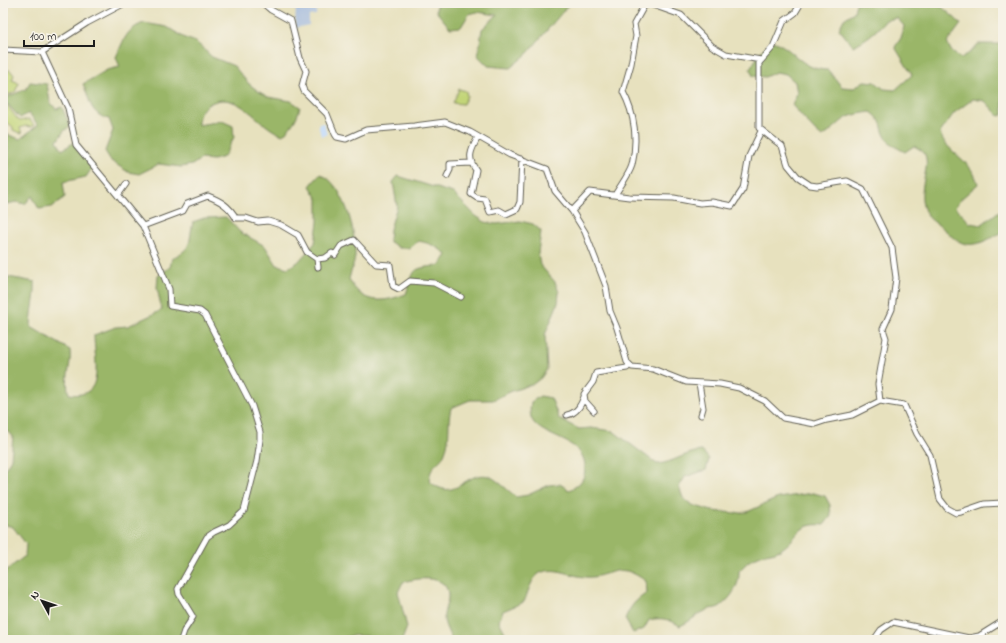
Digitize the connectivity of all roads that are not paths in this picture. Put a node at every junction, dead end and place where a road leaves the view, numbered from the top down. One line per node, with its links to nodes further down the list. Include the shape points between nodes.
1 (125, 3): 5 (street, via 86,23)
2 (263, 3): 8 (street, via 291,21 300,58 306,71 302,86 327,114 337,137 346,139 366,130 445,122)
3 (801, 3): 6 (street, via 795,13 784,21 773,47)
4 (3, 50): 5 (street)
5 (42, 52): 13 (street, via 68,108 76,145)
6 (761, 60): 7 (street, via 758,123); 14 (street, via 726,54 712,46 681,15 650,4 644,6 634,24 636,36 623,92 634,124 632,166)
7 (762, 131): 14 (street, via 749,156 743,189 732,206 674,198); 23 (street, via 782,146 788,165 798,177 810,184 817,186 847,181 863,189 892,248 896,278 892,309 883,329 886,338 878,376)
8 (478, 137): 9 (street); 10 (street, via 470,154)
9 (522, 159): 10 (street, via 520,202 517,209 506,214 498,210 490,212 485,199 471,194 476,170); 15 (street, via 547,170 555,191)
10 (471, 163): 11 (street, via 450,164)
11 (447, 176)
12 (126, 184): 13 (street)
13 (118, 195): 16 (street)
14 (615, 195): 15 (street, via 590,192)
15 (572, 211): 20 (street, via 585,232 600,268)
16 (143, 226): 17 (street, via 183,211 187,204 208,196 230,208 236,218 281,225 298,235 307,252); 29 (street, via 169,289 170,306 200,311 205,315 252,406 260,432 257,461 244,512 233,522 207,537 178,589 193,617 184,631)
17 (317, 259): 18 (street); 19 (street, via 325,258 332,253 336,255 341,246 354,240 376,264 390,265 393,286 399,289 410,281 434,283)
18 (318, 267)
19 (461, 297)
20 (629, 365): 21 (street, via 639,369 653,369 679,380); 22 (street, via 627,368 596,373)
21 (699, 383): 23 (street, via 739,388 765,401 783,418 815,424 852,415); 26 (street, via 703,408)
22 (584, 394): 24 (street, via 585,401); 25 (street, via 581,405)
23 (880, 401): 27 (street, via 904,405 930,455 940,499 947,508 956,513 984,504)
24 (594, 411)
25 (568, 415)
26 (701, 415)
27 (1003, 503)
28 (1003, 621): 30 (street, via 980,636 969,638 894,622 881,630)
29 (182, 640)
30 (874, 640)

